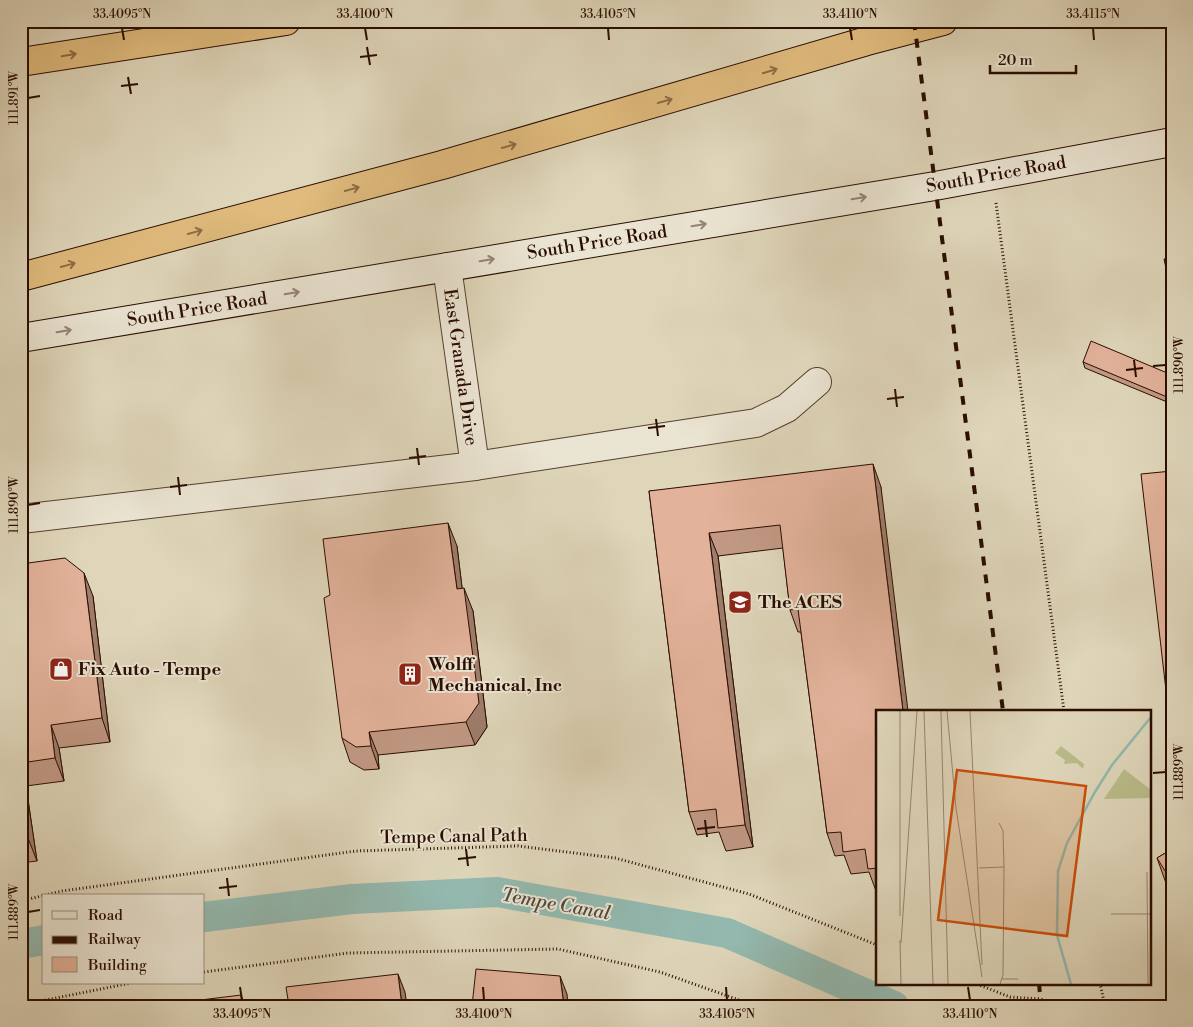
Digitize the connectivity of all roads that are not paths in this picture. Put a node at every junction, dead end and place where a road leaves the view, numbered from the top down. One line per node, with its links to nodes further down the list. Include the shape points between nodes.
1 (286, 21): 3 (highway, one-way to 1)
2 (943, 21): 6 (highway, one-way to 2, via 432,168)
3 (21, 62)
4 (1172, 142): 5 (main road, South Price Road, one-way to 4)
5 (447, 267): 7 (main road, South Price Road, one-way to 5); 9 (main road, East Granada Drive)
6 (21, 278)
7 (21, 338)
8 (817, 382): 9 (main road, via 787,408 756,423)
9 (475, 466): 10 (main road)
10 (21, 519)

